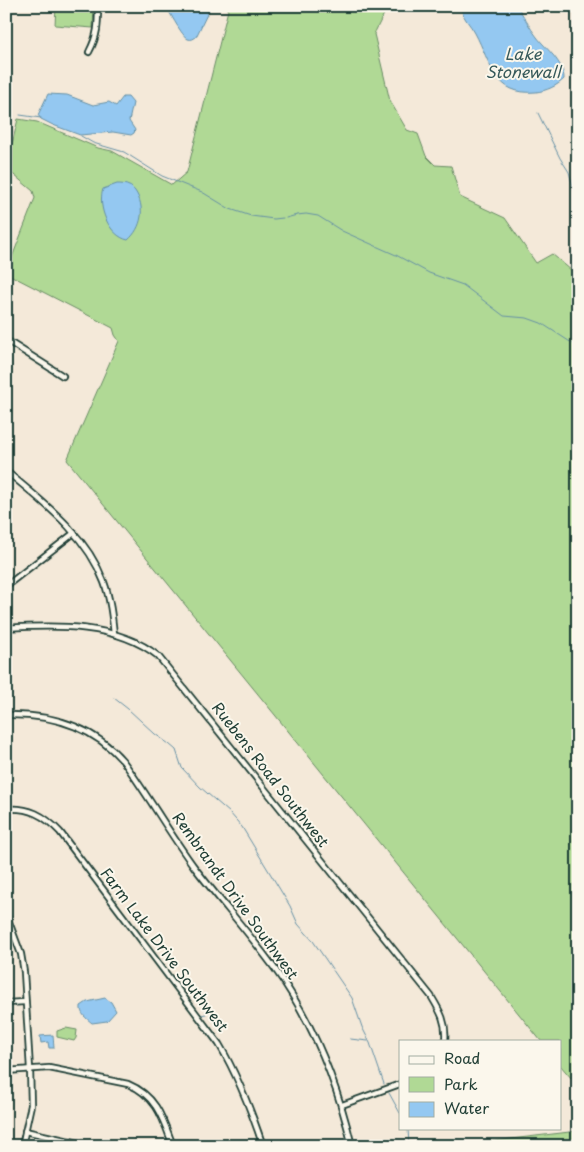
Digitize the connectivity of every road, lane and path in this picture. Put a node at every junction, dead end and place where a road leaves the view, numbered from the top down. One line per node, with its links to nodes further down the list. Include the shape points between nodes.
1 (98, 6): 2 (street, via 98,30)
2 (89, 52)
3 (6, 340): 4 (street)
4 (63, 376)
5 (6, 471): 6 (street, via 56,512)
6 (74, 532): 7 (street); 9 (street, via 104,581)
7 (6, 586)
8 (6, 628): 9 (street, Ruebens Road Southwest, via 42,627)
9 (114, 634): 15 (street, Ruebens Road Southwest, via 145,646 164,661 430,996 442,1014)
10 (6, 715): 19 (street, Rembrandt Drive Southwest, via 36,715 68,723 94,736 122,760 195,868 286,985 309,1024)
11 (6, 809): 24 (street, Farm Lake Drive Southwest, via 31,810 51,822 60,832 219,1044 238,1078)
12 (6, 914): 13 (street, via 21,954)
13 (25, 1002): 14 (street); 16 (street)
14 (6, 1003)
15 (445, 1040)
16 (30, 1069): 17 (street); 20 (street, via 31,1105); 23 (street, via 62,1070 137,1088 157,1107)
17 (6, 1070)
18 (399, 1084): 19 (street)
19 (342, 1105): 25 (street, Rembrandt Drive Southwest)
20 (25, 1131): 21 (street); 22 (street)
21 (22, 1146)
22 (92, 1146)
23 (173, 1146)
24 (263, 1146)
25 (352, 1146)

